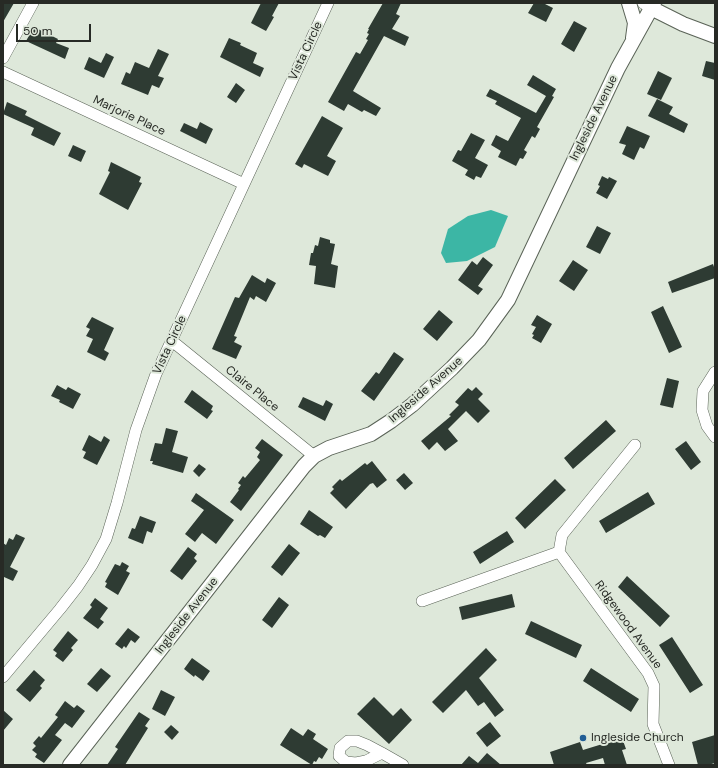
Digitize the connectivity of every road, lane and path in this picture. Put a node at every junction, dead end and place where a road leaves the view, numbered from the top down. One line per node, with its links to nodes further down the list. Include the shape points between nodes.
1 (33, 3): 7 (street)
2 (328, 3): 9 (street, Vista Circle)
3 (629, 3): 6 (street, via 635,23)
4 (649, 5): 5 (street, via 683,24); 6 (street, Ingleside Avenue)
5 (715, 36)
6 (632, 40): 14 (street, Ingleside Avenue, via 508,300 479,340 412,405 391,421 371,434 329,448)
7 (3, 58)
8 (3, 72): 9 (street, Marjorie Place)
9 (244, 184): 10 (street, Vista Circle)
10 (172, 341): 14 (street, Claire Place); 17 (street, Vista Circle, via 156,374 136,430 106,539 78,586)
11 (715, 372): 12 (street, via 702,397 702,410 707,426)
12 (715, 437)
13 (635, 444): 15 (street, via 562,535)
14 (314, 456): 19 (street, Ingleside Avenue)
15 (559, 552): 16 (street); 21 (street, Ridgewood Avenue, via 648,673 654,686 653,724)
16 (422, 601)
17 (3, 677)
18 (382, 752): 20 (street)
19 (70, 765)
20 (403, 765)
21 (669, 765)

